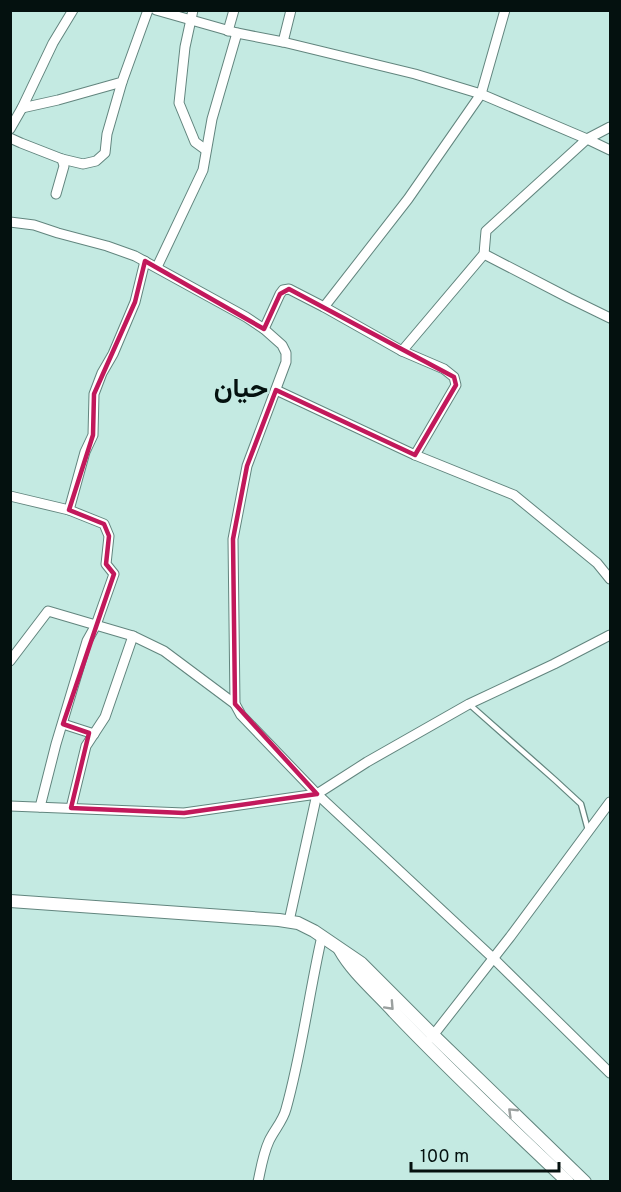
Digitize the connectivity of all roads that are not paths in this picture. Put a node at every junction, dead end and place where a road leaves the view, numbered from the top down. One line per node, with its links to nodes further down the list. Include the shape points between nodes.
1 (74, 10): 12 (street)
2 (148, 10): 10 (street)
3 (156, 10): 7 (street)
4 (234, 10): 8 (street)
5 (291, 10): 9 (street)
6 (505, 10): 11 (street)
7 (192, 15): 8 (street); 17 (street, via 179,103 195,142)
8 (232, 32): 9 (street); 17 (street)
9 (283, 42): 11 (street)
10 (122, 82): 12 (street); 19 (street, via 105,153 96,161 83,164)
11 (481, 94): 16 (street); 25 (street, via 408,199)
12 (17, 111): 14 (street)
13 (610, 127): 16 (street)
14 (10, 129)
15 (10, 138): 19 (street)
16 (587, 139): 18 (street); 22 (street, via 486,231)
17 (207, 150): 24 (street, via 203,170)
18 (610, 150)
19 (62, 159): 20 (street, via 64,166)
20 (56, 194)
21 (10, 222): 23 (street, via 107,246)
22 (484, 254): 26 (street); 28 (street)
23 (145, 261): 24 (street); 32 (street, via 135,302 94,394 93,435)
24 (157, 267): 27 (street)
25 (324, 307): 27 (street, via 283,290); 28 (street)
26 (610, 318)
27 (264, 329): 29 (street, via 286,353)
28 (402, 351): 30 (street, via 444,369 454,377 456,385)
29 (276, 390): 30 (street); 38 (street, via 247,466 233,539)
30 (415, 455): 33 (street, via 514,495 597,563)
31 (10, 496): 32 (street)
32 (69, 510): 34 (street, via 104,524 109,536 106,564 114,574)
33 (610, 579)
34 (96, 625): 36 (street); 37 (street, via 48,611); 40 (street, via 87,641)
35 (610, 635): 39 (street)
36 (133, 636): 38 (street, via 164,651); 41 (street, via 105,717)
37 (10, 662)
38 (235, 704): 42 (street)
39 (469, 704): 42 (street); 47 (lane, via 581,804)
40 (63, 724): 41 (street); 45 (street)
41 (94, 734): 46 (street, via 86,746)
42 (317, 794): 46 (street, via 184,813); 49 (street); 51 (street)
43 (610, 802): 47 (street)
44 (10, 806): 45 (street)
45 (40, 807): 46 (street)
46 (71, 808)
47 (588, 833): 51 (street)
48 (10, 901): 49 (street)
49 (289, 921): 50 (street)
50 (322, 936): 52 (street, via 338,946 354,969); 54 (street, via 287,1108 268,1143)
51 (492, 958): 52 (street); 53 (street)
52 (429, 1040): 55 (street, via 496,1114); 56 (street, one-way to 52)
53 (610, 1072)
54 (258, 1182)
55 (568, 1182)
56 (585, 1182)

